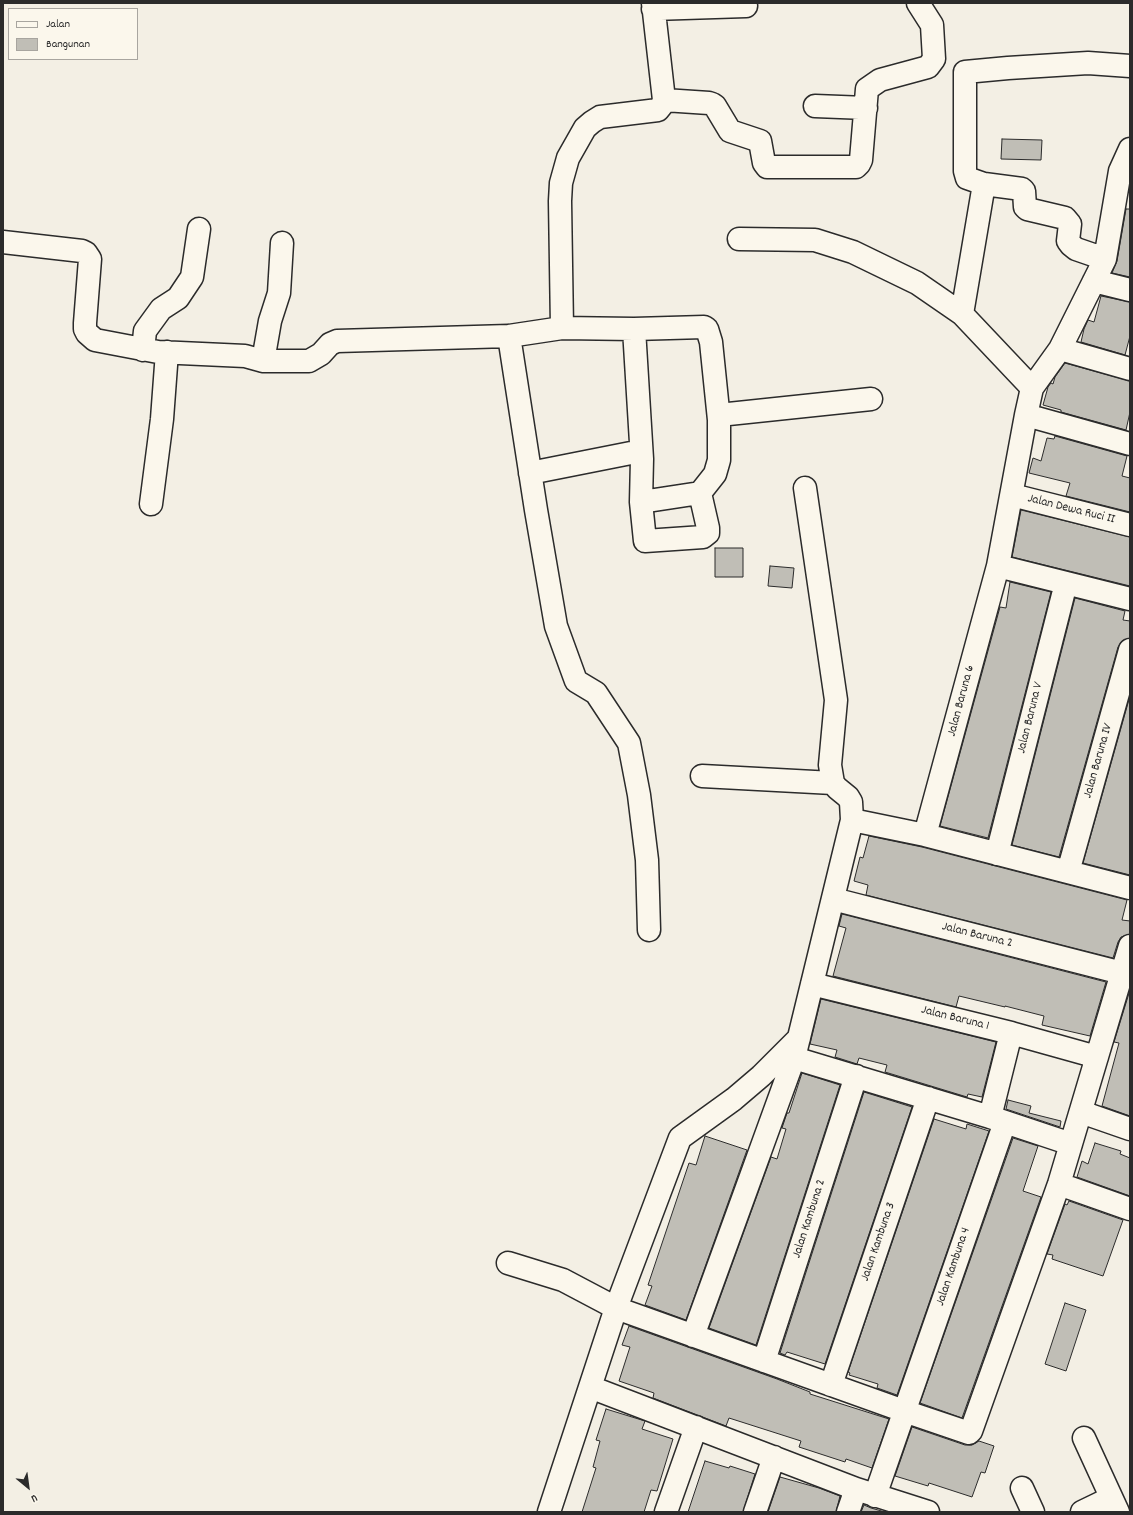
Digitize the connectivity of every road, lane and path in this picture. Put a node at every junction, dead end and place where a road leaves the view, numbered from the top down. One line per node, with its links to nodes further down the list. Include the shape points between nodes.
1 (918, 3): 7 (street, via 932,26 934,59 928,68 880,80 874,84 867,90)
2 (653, 6): 3 (street); 5 (street)
3 (746, 6)
4 (1130, 66): 9 (street, via 1088,64 965,72 965,174 968,179)
5 (664, 100): 7 (street, via 712,104 730,131 760,141 767,167 857,167 861,160); 19 (street, via 658,110 600,117 585,128 568,158 561,183 560,202)
6 (815, 106): 7 (street)
7 (866, 108)
8 (1130, 149): 10 (street, via 1120,171)
9 (984, 184): 15 (street, via 1024,191 1027,209 1066,218 1070,224 1068,241 1071,245); 18 (street)
10 (1122, 210): 15 (street)
11 (199, 229): 23 (street, via 192,277 178,298 161,309 145,331)
12 (739, 239): 18 (street, via 815,240 853,252 917,283)
13 (3, 242): 23 (street, via 86,253 90,259 85,328 95,340)
14 (282, 243): 25 (street, via 279,293 270,321)
15 (1105, 259): 16 (street)
16 (1094, 281): 17 (street); 22 (street)
17 (1130, 290)
18 (962, 314): 27 (street)
19 (562, 328): 20 (street); 21 (street)
20 (634, 329): 29 (street, via 707,329 711,342); 32 (street)
21 (509, 336): 25 (street, via 337,341 309,362); 33 (street)
22 (1060, 349): 26 (street); 27 (street)
23 (142, 350): 24 (street)
24 (167, 352): 25 (street, via 245,356); 38 (street, via 162,419)
25 (263, 361)
26 (1130, 369)
27 (1032, 388): 30 (street, Jalan Baruna 6)
28 (871, 399): 29 (street)
29 (719, 415): 35 (street, via 720,460 715,474)
30 (1026, 415): 31 (street); 36 (street, Jalan Baruna 6)
31 (1130, 444)
32 (641, 451): 33 (street); 37 (street)
33 (530, 473): 52 (street, via 556,626 576,682 596,693 629,743 648,860)
34 (805, 488): 45 (street, via 836,700 830,765)
35 (700, 493): 37 (street); 37 (street, via 708,528 708,533 703,537 646,542)
36 (1012, 495): 39 (street, Jalan Dewa Ruci II); 40 (street, Jalan Baruna 6)
37 (641, 502)
38 (151, 504)
39 (1130, 524)
40 (998, 566): 41 (street); 47 (street, Jalan Baruna 6)
41 (1066, 583): 42 (street); 48 (street, Jalan Baruna V)
42 (1130, 599)
43 (1130, 650): 49 (street, Jalan Baruna IV)
44 (702, 776): 45 (street)
45 (833, 783): 46 (street, via 850,800)
46 (852, 820): 47 (street); 51 (street)
47 (925, 835): 48 (street)
48 (997, 854): 49 (street)
49 (1068, 872): 50 (street)
50 (1130, 888)
51 (833, 900): 54 (street, Jalan Baruna 2); 55 (street)
52 (649, 930)
53 (1130, 946): 54 (street)
54 (1122, 973): 58 (street)
55 (812, 984): 56 (street, Jalan Baruna 1); 57 (street)
56 (1011, 1034): 58 (street, Jalan Baruna 1); 62 (street, Jalan Kambuna 4)
57 (797, 1048): 59 (street); 68 (street, via 680,1138); 69 (street)
58 (1097, 1057): 61 (street)
59 (856, 1076): 60 (street); 70 (street, Jalan Kambuna 2)
60 (928, 1098): 62 (street); 71 (street, Jalan Kambuna 3)
61 (1081, 1112): 63 (street); 64 (street)
62 (998, 1119): 64 (street); 73 (street, Jalan Kambuna 4)
63 (1130, 1129)
64 (1072, 1144): 65 (street)
65 (1059, 1184): 66 (street); 73 (street, via 971,1431 967,1432)
66 (1130, 1209)
67 (508, 1263): 68 (street, via 563,1280)
68 (616, 1308): 69 (street); 72 (street)
69 (693, 1336): 70 (street)
70 (764, 1361): 71 (street)
71 (830, 1385): 73 (street)
72 (590, 1387): 74 (street); 80 (street)
73 (904, 1411): 78 (street, Jalan Kambuna 4)
74 (696, 1427): 76 (street); 81 (street)
75 (1084, 1438): 79 (street)
76 (774, 1457): 78 (street); 82 (street)
77 (1022, 1488): 85 (street)
78 (866, 1493): 83 (street, Jalan Kambuna 4); 84 (street)
79 (1115, 1505): 86 (street)
80 (549, 1512)
81 (666, 1512)
82 (755, 1512)
83 (848, 1512)
84 (928, 1512)
85 (1034, 1512)
86 (1082, 1512)

